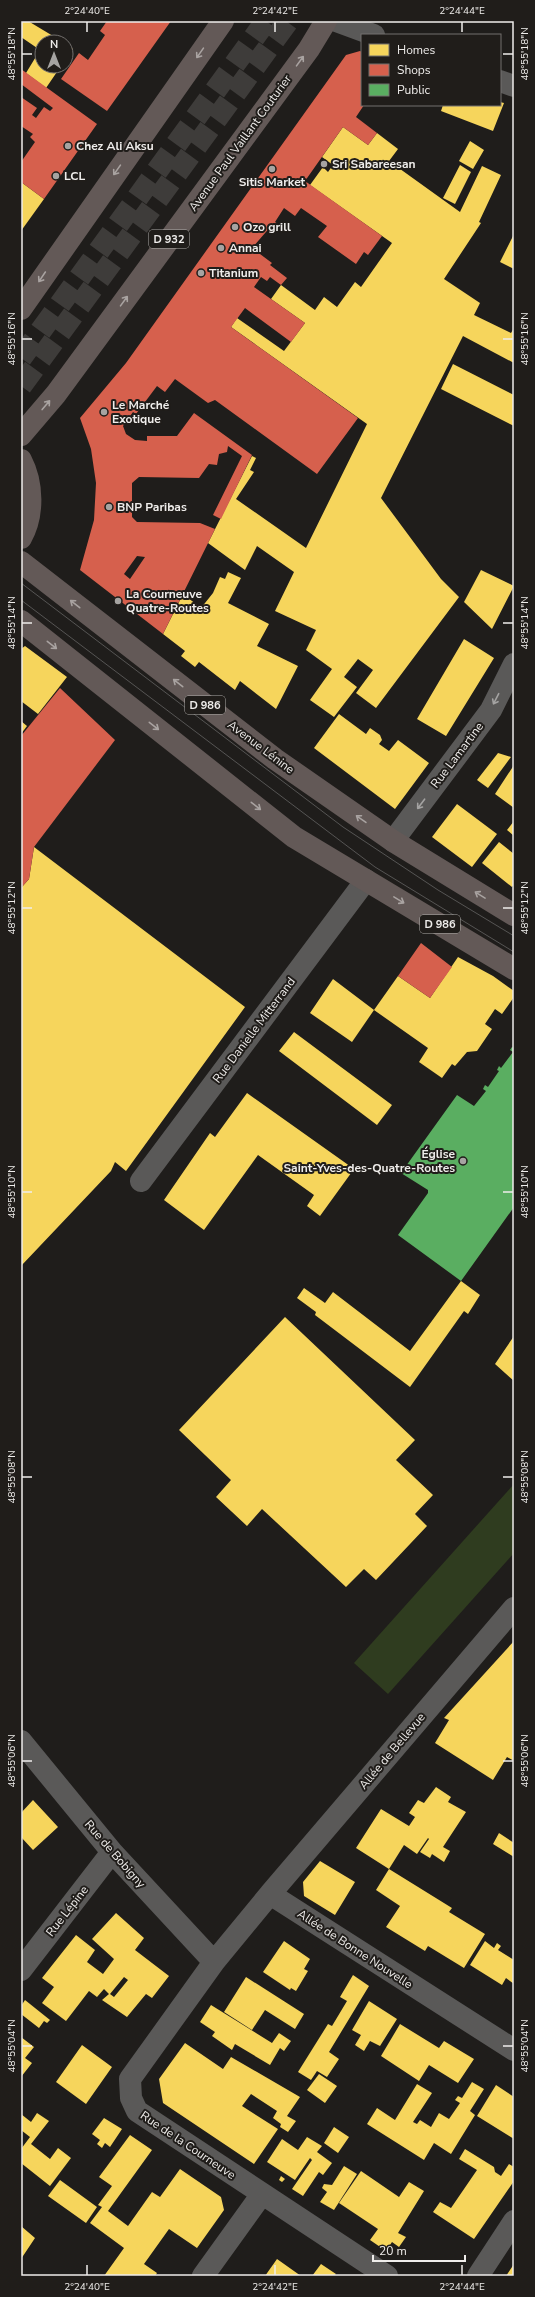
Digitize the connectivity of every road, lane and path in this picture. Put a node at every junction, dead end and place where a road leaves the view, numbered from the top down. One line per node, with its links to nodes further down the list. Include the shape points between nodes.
1 (223, 21): 7 (main road, one-way to 7)
2 (326, 21): 8 (main road, Avenue Paul Vaillant Couturier / D 932, one-way to 2, via 60,387 309,49)
3 (336, 21): 4 (street)
4 (371, 34)
5 (501, 81): 6 (street)
6 (514, 86)
7 (21, 308)
8 (21, 435)
9 (21, 460): 10 (main road, via 25,468 31,503)
10 (21, 538)
11 (21, 562): 14 (main road, Avenue Lénine / D 986, one-way to 11, via 275,759)
12 (21, 621): 15 (main road, D 986, one-way to 15, via 294,837)
13 (514, 664): 14 (street, Rue Lamartine, one-way to 14, via 491,710)
14 (393, 841): 16 (main road, Avenue Lénine / D 986, one-way to 14)
15 (366, 880): 17 (main road, D 986, one-way to 17); 18 (street, Rue Danielle Mitterrand)
16 (514, 915)
17 (514, 969)
18 (141, 1181)
19 (514, 1608): 22 (street, Allée de Bellevue)
20 (21, 1741): 21 (street, Rue de Bobigny)
21 (112, 1852): 23 (street, Rue de Bobigny); 24 (street, Rue Lépine)
22 (270, 1894): 23 (street); 25 (street, Allée de Bonne Nouvelle)
23 (214, 1962): 26 (street, Rue de la Courneuve, via 130,2079 130,2098 137,2112)
24 (21, 1970)
25 (514, 2050)
26 (262, 2194): 28 (street); 29 (street, Rue de la Courneuve)
27 (514, 2221): 30 (street)
28 (202, 2276)
29 (387, 2276)
30 (478, 2276)

